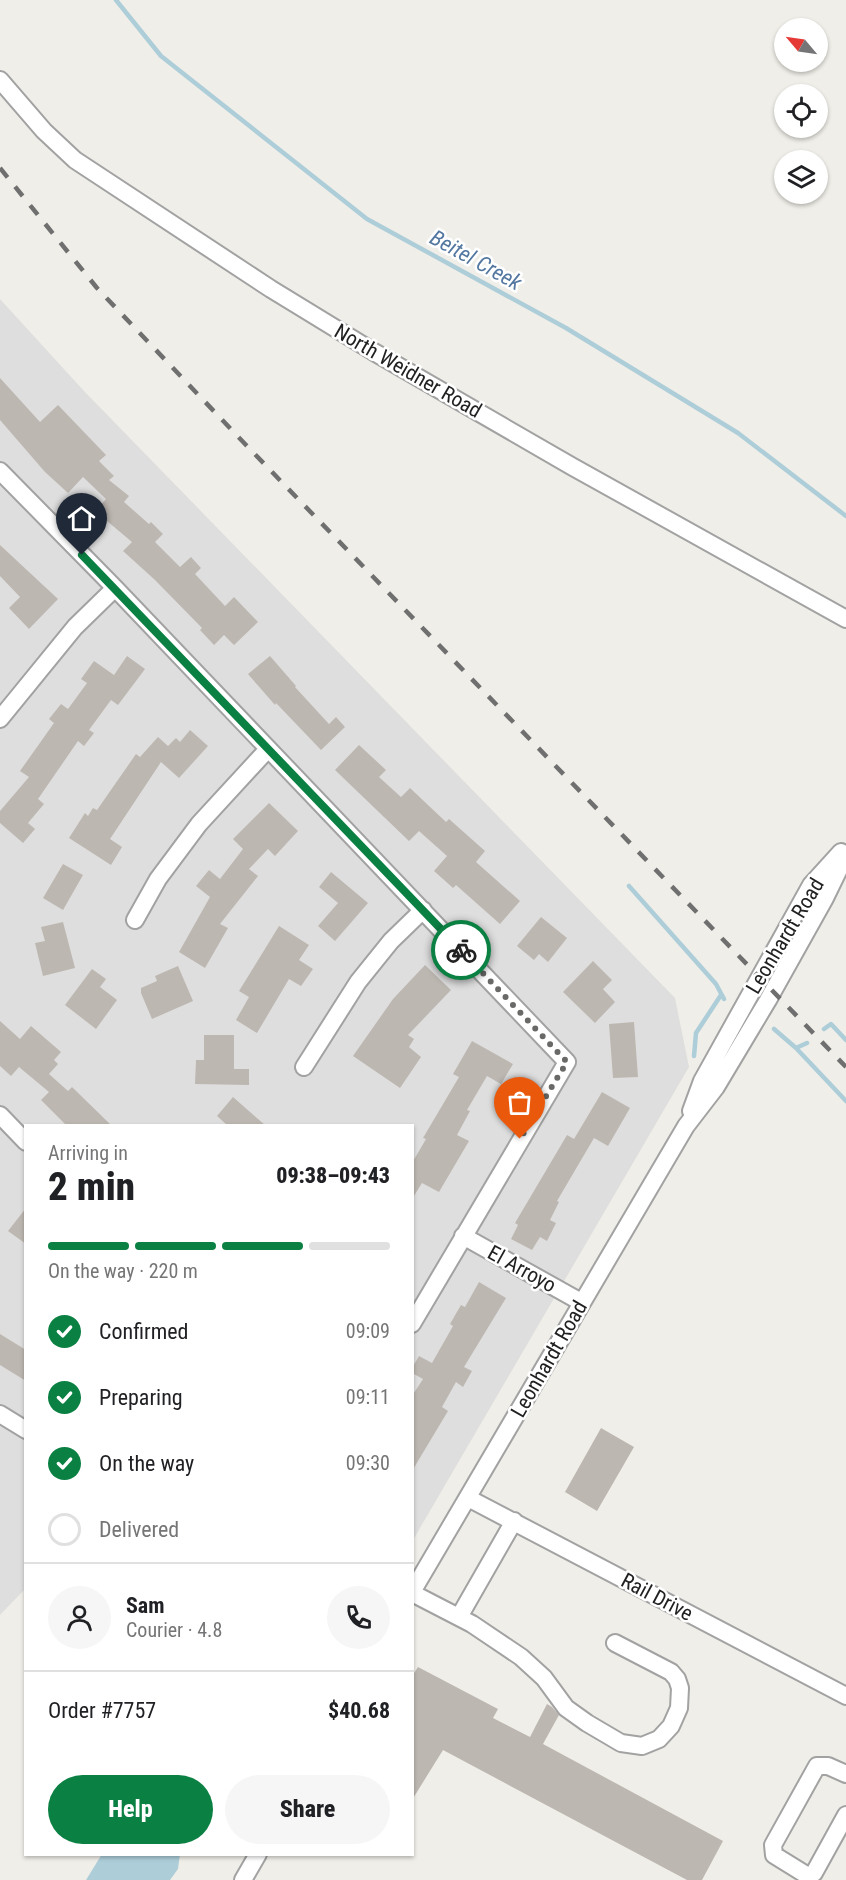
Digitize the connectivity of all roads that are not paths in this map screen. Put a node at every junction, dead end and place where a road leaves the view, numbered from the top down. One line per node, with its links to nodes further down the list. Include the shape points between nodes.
1 (0, 80): 4 (street, North Weidner Road, via 75,160 271,289 573,467)
2 (0, 471): 3 (street)
3 (115, 588): 5 (street, via 75,627); 6 (street)
4 (846, 619)
5 (0, 719)
6 (268, 749): 9 (street); 10 (street, via 199,824 158,879)
7 (846, 847): 13 (street, Leonhardt Road, via 811,885 702,1081)
8 (846, 855): 13 (street, Leonhardt Road, via 768,999 716,1087)
9 (423, 910): 11 (street, via 391,940 358,982); 15 (street, via 567,1062)
10 (135, 920)
11 (304, 1067)
12 (0, 1116): 14 (street)
13 (686, 1126): 16 (street, Leonhardt Road)
14 (24, 1140)
15 (463, 1236): 16 (street, El Arroyo); 17 (street)
16 (581, 1302): 20 (street, Leonhardt Road)
17 (414, 1321)
18 (0, 1414): 19 (street)
19 (24, 1429)
20 (468, 1497): 21 (street, Rail Drive); 22 (street, Leonhardt Road)
21 (514, 1521): 24 (street); 26 (street, Rail Drive)
22 (414, 1590)
23 (414, 1594): 24 (street)
24 (459, 1617): 25 (street, via 521,1657 544,1678 566,1708 587,1723 621,1743 642,1746 658,1739 671,1726 680,1708 680,1688 671,1672)
25 (615, 1643)
26 (846, 1696)
27 (846, 1774): 28 (street, via 817,1766 773,1845 774,1855 808,1876 814,1873)
28 (846, 1815)
29 (257, 1856): 30 (street)
30 (243, 1880)

